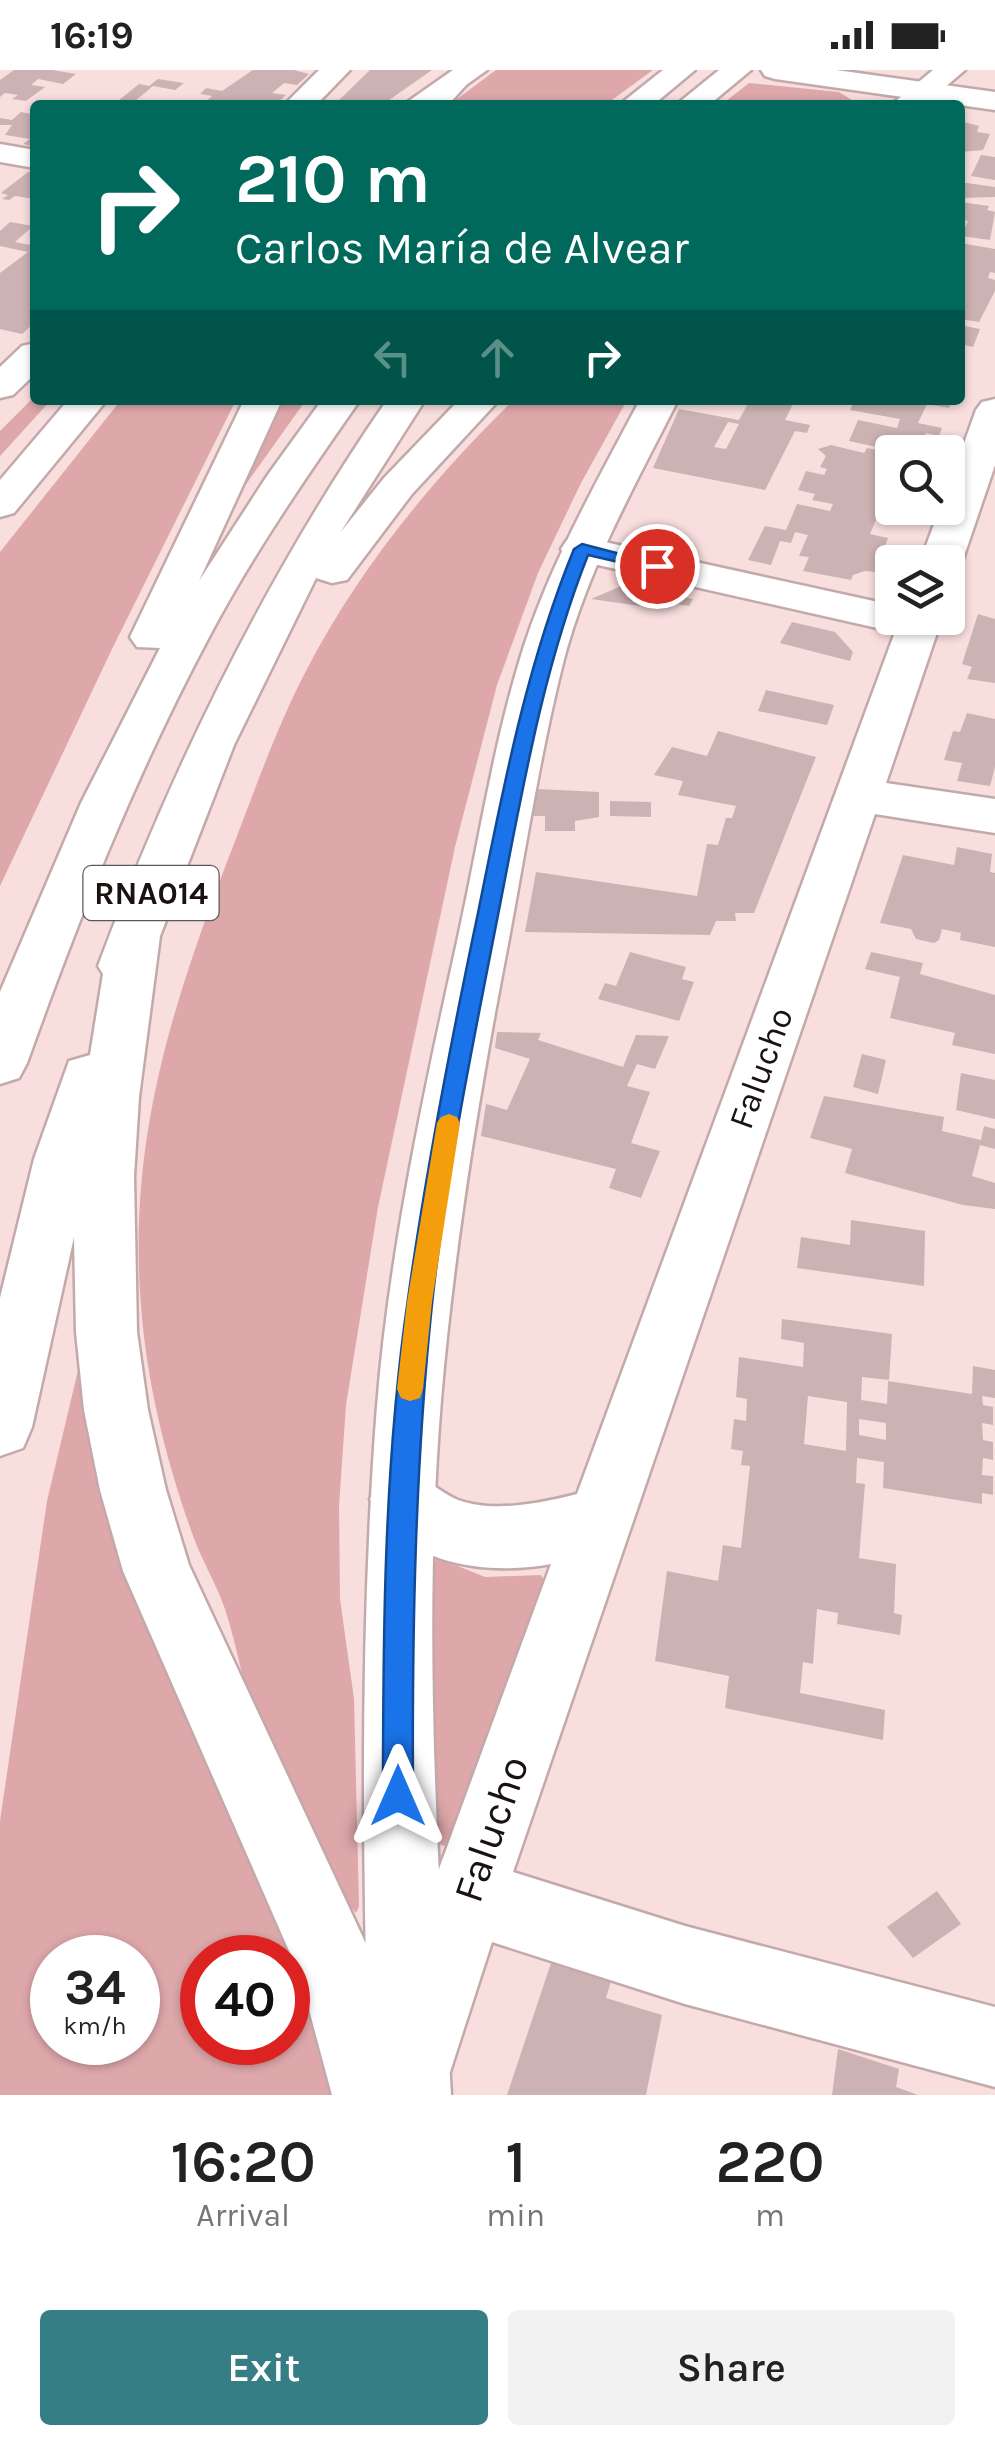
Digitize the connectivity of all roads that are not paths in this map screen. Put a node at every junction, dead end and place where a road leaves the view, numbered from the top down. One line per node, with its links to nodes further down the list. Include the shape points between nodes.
1 (336, 70): 8 (main road)
2 (681, 70): 11 (main road)
3 (737, 70): 12 (main road)
4 (775, 70): 7 (main road)
5 (951, 70): 7 (main road)
6 (463, 77): 9 (main road); 10 (main road)
7 (915, 98): 13 (main road)
8 (304, 100)
9 (426, 100)
10 (437, 100)
11 (641, 100)
12 (698, 100)
13 (955, 100)
14 (965, 100): 15 (main road)
15 (995, 102)
16 (0, 153): 17 (main road)
17 (30, 158)
18 (30, 359): 19 (main road)
19 (0, 387)
20 (84, 405): 28 (main road)
21 (261, 405): 36 (main road, via 143,656)
22 (336, 405): 36 (main road, RNA014, via 264,508 176,659)
23 (403, 405): 33 (main road, RNA014, via 276,609)
24 (475, 405): 33 (main road, via 358,536)
25 (656, 405): 30 (main road)
26 (995, 410): 27 (main road)
27 (983, 478): 29 (main road)
28 (0, 505)
29 (950, 545)
30 (582, 549): 31 (main road); 40 (main road, via 539,668 465,1026 420,1302)
31 (875, 611)
32 (915, 635): 34 (main road, Falucho)
33 (208, 756): 37 (main road, RNA014)
34 (858, 795): 35 (main road); 41 (main road, Falucho)
35 (995, 816)
36 (50, 932): 38 (main road, RNA014)
37 (135, 934): 39 (main road, RNA014, via 64,1159); 44 (main road, via 102,1195 106,1353 123,1452 157,1570)
38 (0, 1063)
39 (0, 1427)
40 (403, 1500): 41 (main road, via 438,1525 482,1534 526,1537); 44 (main road)
41 (600, 1519): 42 (main road, Falucho)
42 (467, 1896): 43 (main road, via 685,1966); 44 (main road, Falucho)
43 (995, 2047)
44 (398, 2092)

